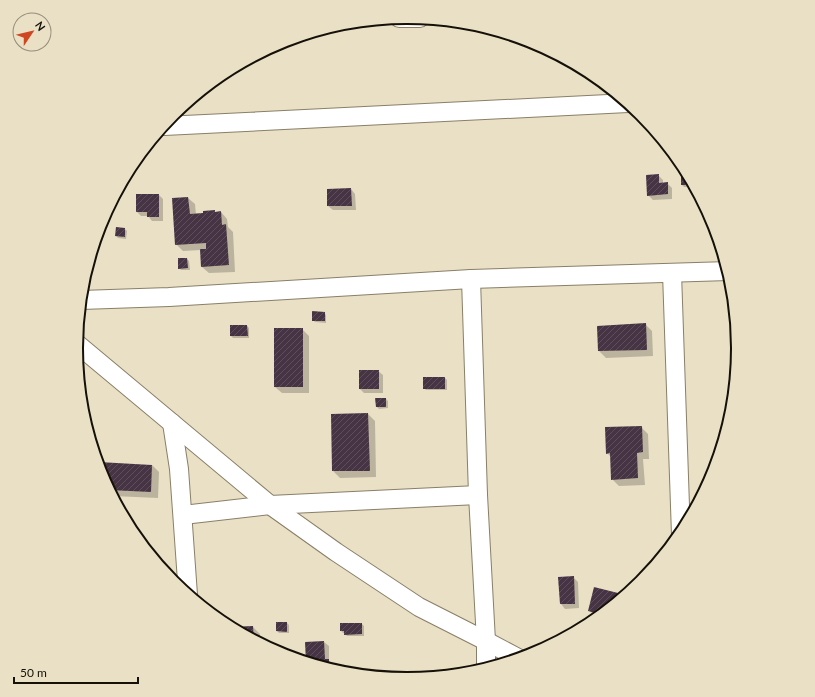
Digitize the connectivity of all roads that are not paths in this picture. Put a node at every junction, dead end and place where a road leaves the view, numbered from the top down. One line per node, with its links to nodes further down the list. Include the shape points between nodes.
1 (619, 103): 2 (street)
2 (172, 126)
3 (723, 271): 4 (street)
4 (672, 273): 5 (street); 12 (street)
5 (471, 279): 6 (street); 9 (street)
6 (87, 300)
7 (83, 349): 8 (street)
8 (172, 423): 10 (street); 11 (street)
9 (478, 494): 10 (street); 14 (street)
10 (270, 506): 11 (street); 14 (street, via 419,607)
11 (183, 515): 13 (street)
12 (681, 524)
13 (187, 586)
14 (486, 641): 15 (street); 16 (street)
15 (513, 655)
16 (486, 663)

